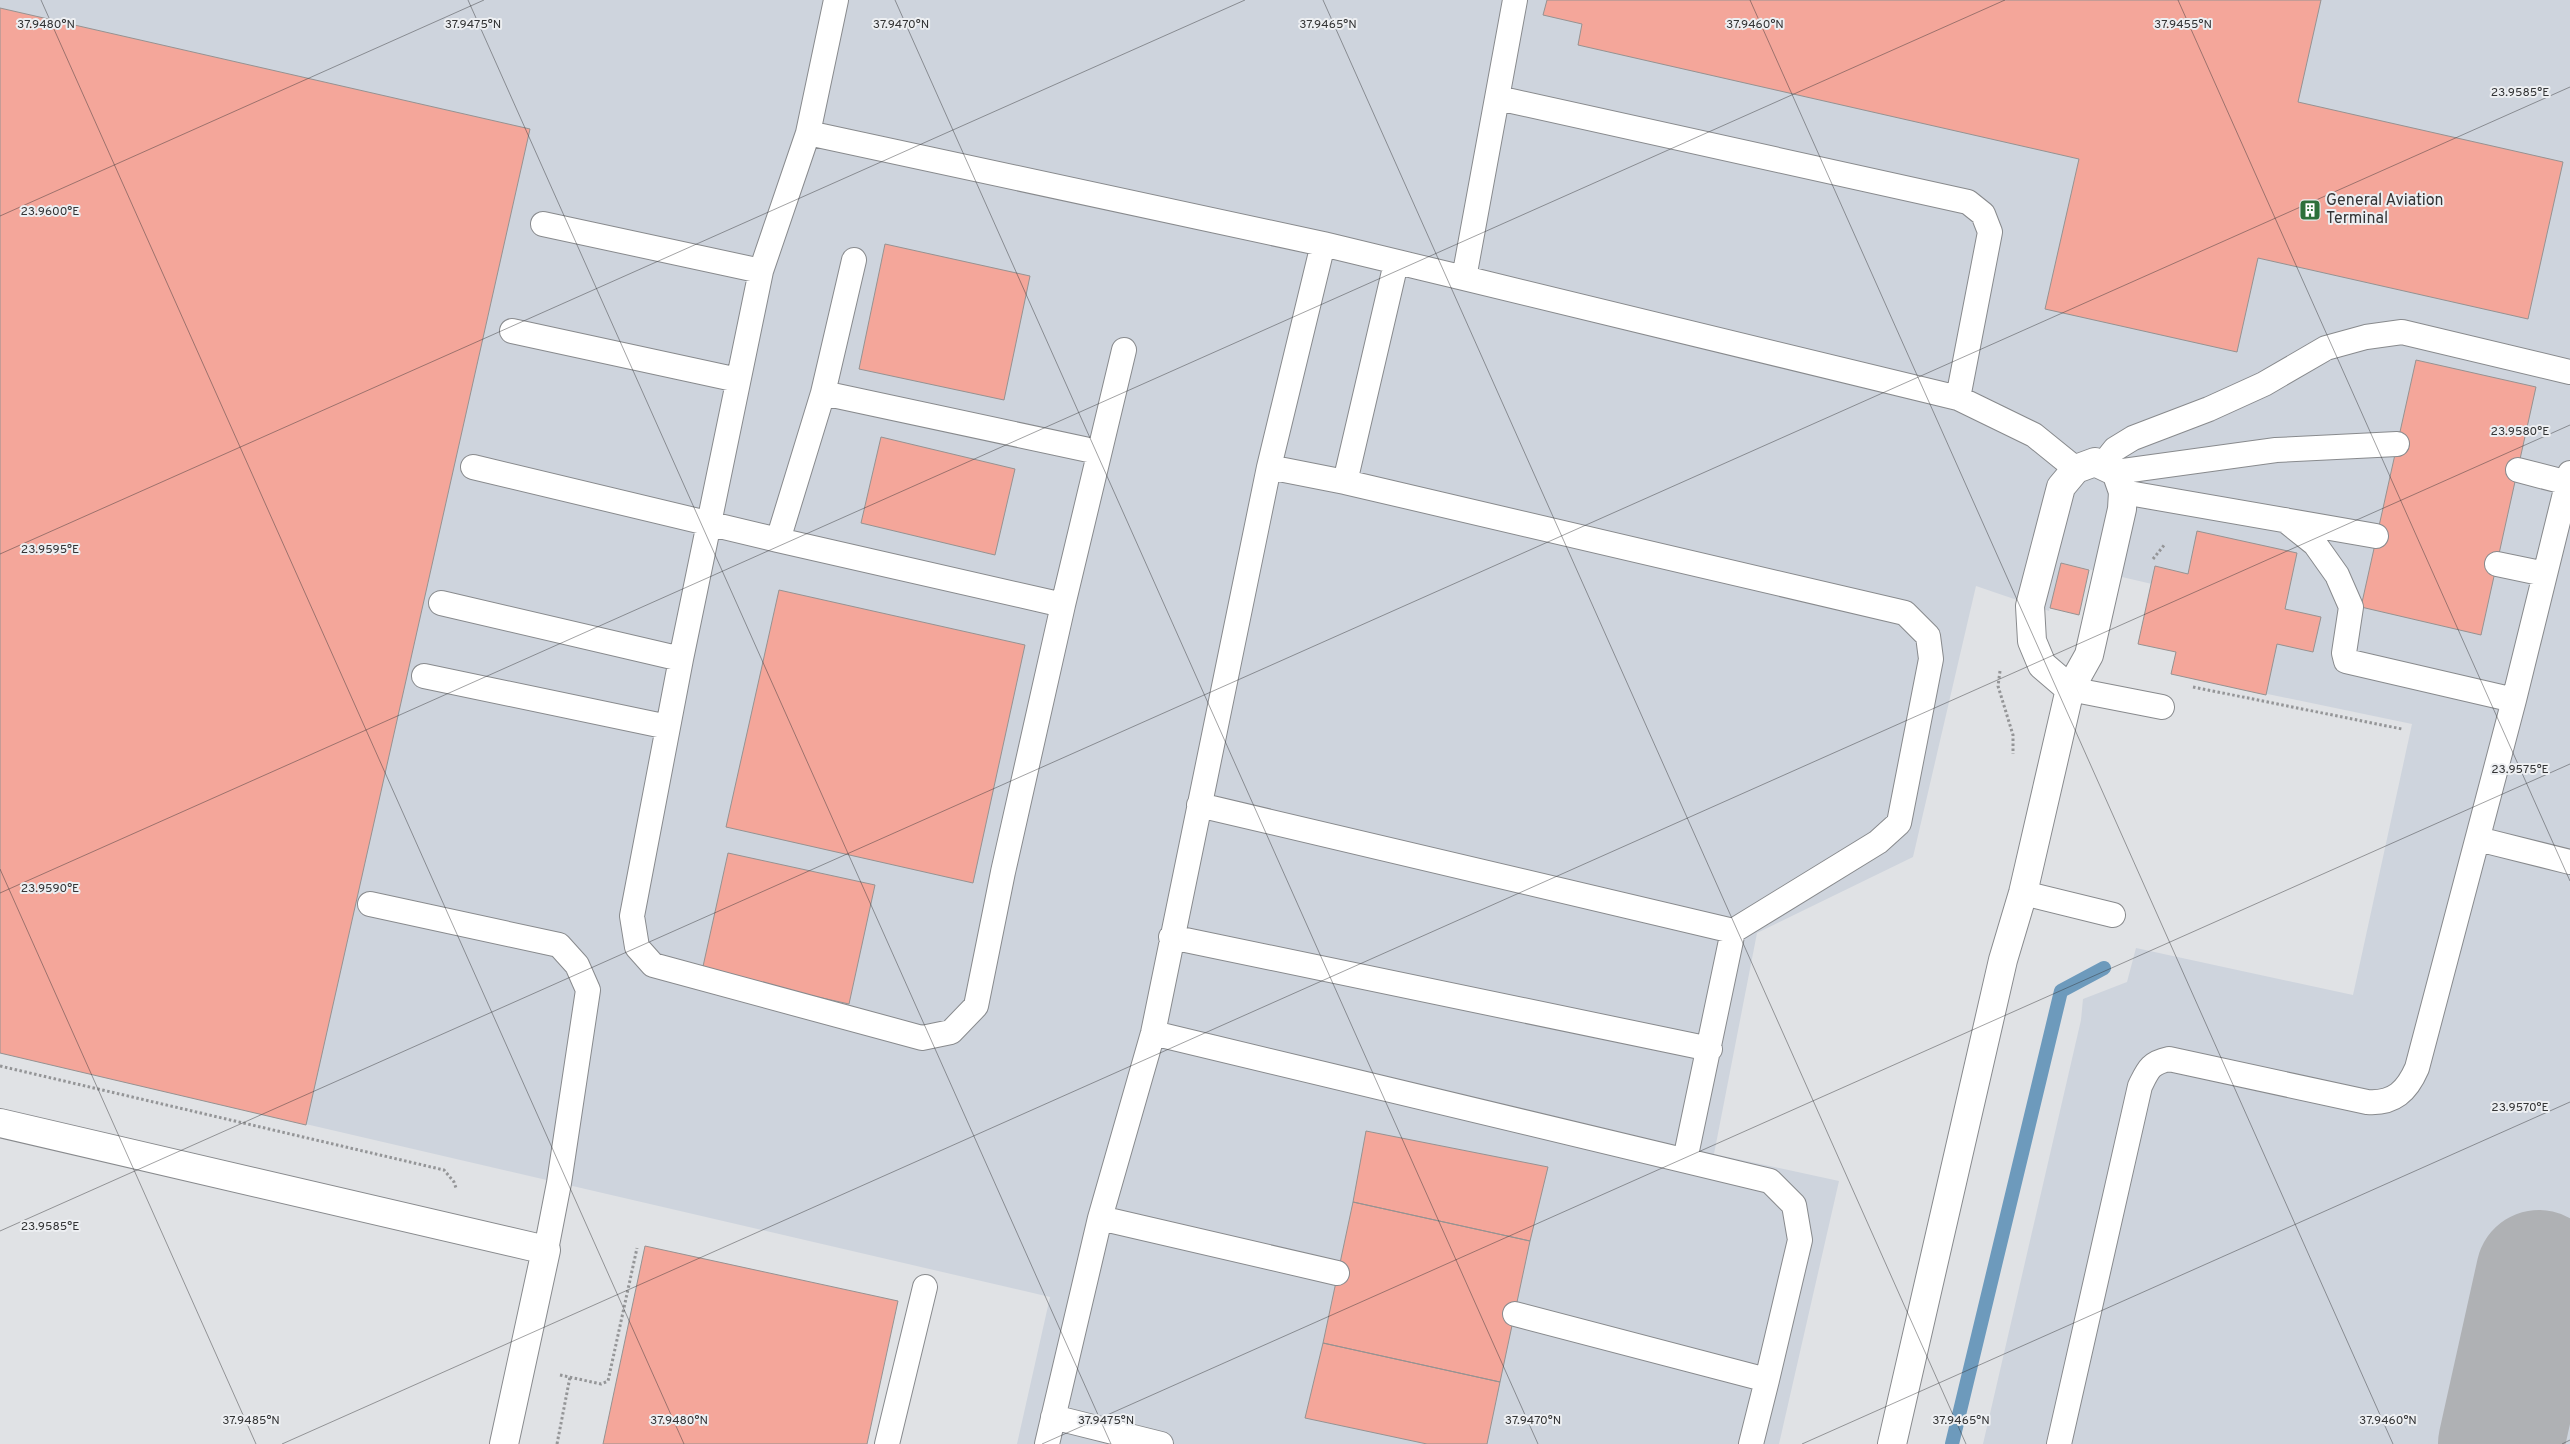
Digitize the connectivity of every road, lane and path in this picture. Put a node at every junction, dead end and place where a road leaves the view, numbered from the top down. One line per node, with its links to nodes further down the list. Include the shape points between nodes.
1 (836, 0): 4 (lane)
2 (1515, 0): 3 (lane)
3 (1498, 98): 10 (lane); 16 (lane, via 1968,202 1983,214 1990,232)
4 (808, 133): 6 (lane); 9 (lane)
5 (543, 224): 9 (lane)
6 (1323, 244): 8 (lane); 19 (lane)
7 (854, 260): 15 (lane)
8 (1396, 263): 10 (lane); 25 (lane)
9 (762, 271): 14 (lane)
10 (1464, 278): 16 (lane)
11 (512, 331): 14 (lane)
12 (1124, 350): 18 (lane)
13 (2570, 372): 23 (lane, via 2402,332 2366,337 2326,348 2264,384 2133,438 2115,449)
14 (738, 380): 27 (lane)
15 (823, 393): 18 (lane); 30 (lane)
16 (1958, 398): 21 (lane, via 2034,435)
17 (2397, 444): 23 (lane, via 2276,450)
18 (1098, 452): 34 (lane)
19 (1269, 467): 25 (lane); 43 (lane)
20 (473, 468): 27 (lane)
21 (2076, 469): 23 (street, via 2086,464); 38 (street, via 2061,487 2030,606 2032,641 2042,665)
22 (2518, 470): 24 (lane)
23 (2114, 476): 26 (lane); 38 (street, via 2122,509 2090,655)
24 (2569, 478): 28 (lane)
25 (1345, 482): 49 (lane, via 1905,613 1928,636 1932,659 1899,823 1878,842)
26 (2285, 520): 29 (lane); 39 (lane, via 2315,544 2337,575 2350,608 2344,653 2346,661)
27 (711, 522): 30 (lane); 35 (lane)
28 (2563, 535): 32 (lane)
29 (2376, 536)
30 (778, 540): 34 (lane)
31 (2497, 564): 32 (lane)
32 (2545, 574): 39 (lane)
33 (441, 604): 35 (lane)
34 (1063, 605): 41 (lane, via 976,1006 950,1032 922,1038 653,966 637,946 632,916)
35 (681, 659): 41 (lane)
36 (424, 676): 41 (lane)
37 (2188, 686): 42 (path)
38 (2070, 689): 40 (lane); 46 (street)
39 (2514, 700): 44 (lane)
40 (2162, 707)
41 (668, 727)
42 (2402, 729)
43 (1199, 805): 49 (lane); 50 (lane)
44 (2478, 839): 45 (lane); 72 (lane, via 2417,1068 2410,1086 2401,1093 2379,1103 2367,1102 2169,1059 2156,1062 2147,1071 2140,1086)
45 (2570, 862)
46 (2023, 893): 48 (lane); 71 (street, via 2003,960)
47 (370, 904): 59 (lane, via 559,946 577,965 588,990)
48 (2113, 916)
49 (1733, 930): 52 (lane)
50 (1172, 937): 51 (lane); 52 (lane)
51 (1152, 1032): 55 (lane); 57 (lane)
52 (1710, 1049): 55 (lane)
53 (0, 1066): 56 (path)
54 (0, 1123): 59 (street)
55 (1685, 1160): 63 (lane, via 1770,1181 1794,1205 1800,1240)
56 (444, 1170)
57 (1100, 1218): 60 (lane); 64 (lane)
58 (636, 1248): 66 (path, via 608,1381 601,1384 570,1377)
59 (546, 1250): 65 (street)
60 (1337, 1272)
61 (925, 1287): 67 (lane)
62 (1515, 1314): 63 (lane)
63 (1767, 1380): 70 (lane)
64 (1053, 1417): 68 (lane); 69 (lane)
65 (504, 1444)
66 (557, 1444)
67 (887, 1444)
68 (1047, 1444)
69 (1161, 1444)
70 (1751, 1444)
71 (1892, 1444)
72 (2059, 1444)

